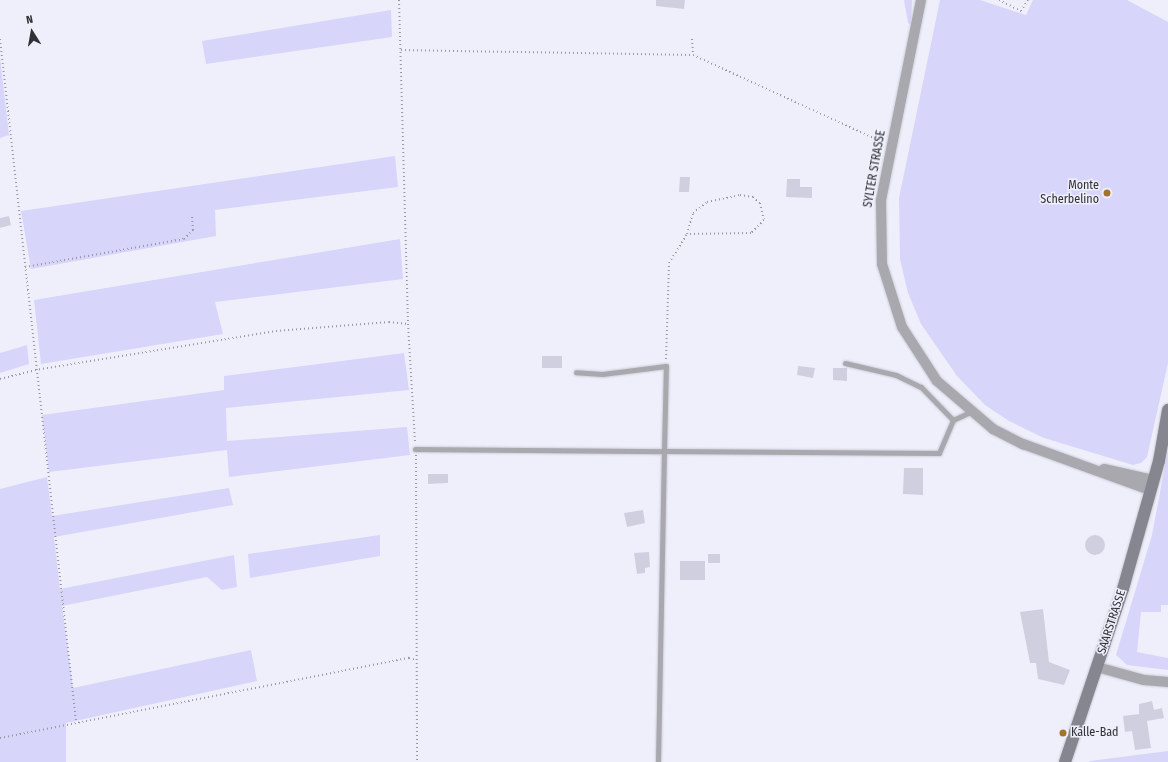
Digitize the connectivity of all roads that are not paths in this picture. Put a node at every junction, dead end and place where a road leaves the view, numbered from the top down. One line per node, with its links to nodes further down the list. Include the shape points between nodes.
1 (921, 0): 5 (street, SYLTER STRASSE, via 919,24 891,146 880,221 887,288 902,327 920,360)
2 (845, 363): 6 (lane, via 896,375 921,387)
3 (576, 372): 8 (lane, via 602,374 666,366)
4 (1168, 410): 9 (main road, SAARSTRASSE)
5 (970, 412): 6 (lane); 9 (street, SYLTER STRASSE, via 1007,437)
6 (953, 420): 8 (lane, via 938,453)
7 (416, 449): 8 (lane)
8 (664, 451): 12 (lane)
9 (1151, 485): 10 (main road, SAARSTRASSE)
10 (1097, 667): 11 (street, via 1144,680); 13 (main road, SAARSTRASSE)
11 (1168, 682)
12 (658, 762)
13 (1065, 762)

